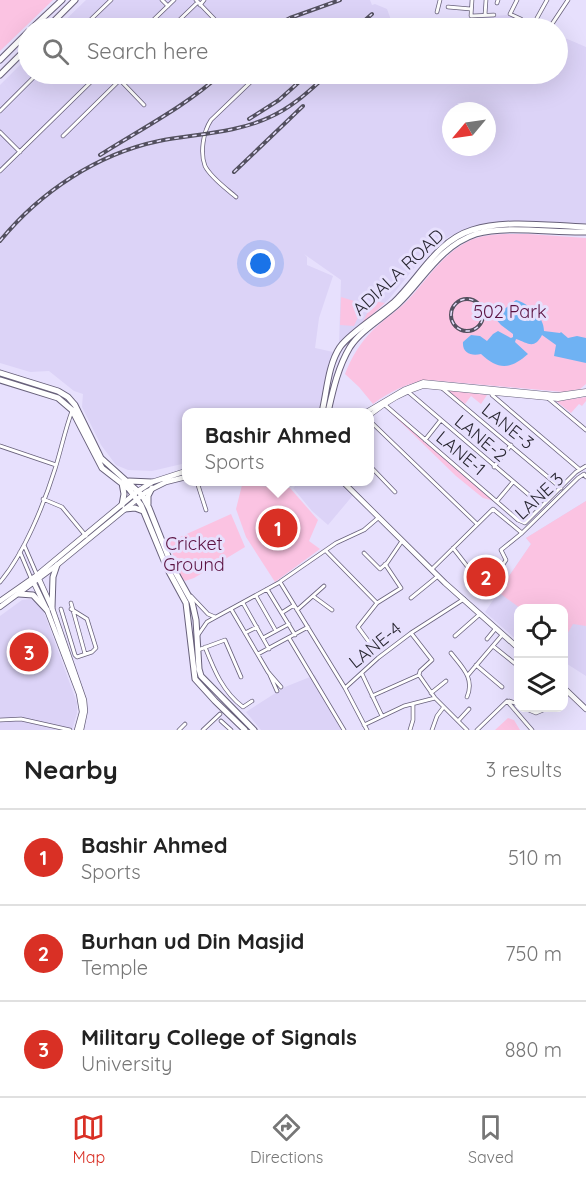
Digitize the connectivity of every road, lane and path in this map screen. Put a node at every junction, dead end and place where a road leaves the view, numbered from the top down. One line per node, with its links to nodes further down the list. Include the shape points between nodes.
1 (62, 0): 20 (main road)
2 (75, 0): 21 (main road)
3 (111, 0): 22 (street)
4 (162, 0): 14 (street)
5 (174, 0): 14 (street)
6 (204, 0): 13 (street)
7 (440, 0): 17 (street)
8 (472, 0): 16 (street)
9 (486, 0): 18 (street)
10 (517, 0): 26 (street, via 510,14)
11 (547, 0): 27 (street)
12 (568, 0): 28 (street)
13 (198, 2): 24 (street); 25 (street)
14 (168, 6): 23 (street)
15 (448, 7): 16 (street)
16 (471, 9): 18 (street, via 471,16)
17 (437, 12)
18 (485, 15): 19 (street)
19 (494, 15)
20 (43, 18)
21 (57, 18)
22 (92, 18)
23 (155, 18)
24 (181, 18)
25 (213, 18)
26 (519, 18)
27 (537, 18)
28 (556, 18)
29 (18, 42): 31 (main road)
30 (18, 57): 32 (main road)
31 (0, 60)
32 (0, 75)
33 (27, 84): 39 (street)
34 (89, 84): 42 (street)
35 (116, 84): 41 (street)
36 (124, 84): 38 (street)
37 (249, 84): 44 (street, via 208,124 202,147 206,167)
38 (144, 105)
39 (0, 111)
40 (0, 132): 42 (street)
41 (63, 136)
42 (20, 152): 43 (street)
43 (0, 171)
44 (236, 197)
45 (586, 226): 56 (main road, ADIALA ROAD, via 482,227 456,238 438,252 392,303 341,346)
46 (586, 232): 57 (main road, ADIALA ROAD, via 501,230 462,240 436,260 400,302 350,347 335,381)
47 (0, 373): 55 (main road, via 58,391)
48 (0, 380): 55 (main road)
49 (441, 386): 50 (street); 51 (street); 63 (street, LANE-3)
50 (406, 390): 54 (street); 59 (street, LANE-2)
51 (491, 391): 53 (street); 68 (street)
52 (585, 393): 53 (street, via 566,398)
53 (547, 396): 61 (street)
54 (383, 403): 58 (street); 62 (street, LANE-1)
55 (74, 407): 65 (street); 73 (main road, via 102,468)
56 (323, 408)
57 (329, 408)
58 (374, 410)
59 (440, 421): 62 (street); 67 (street, LANE-2)
60 (374, 426): 88 (street)
61 (586, 430)
62 (425, 440): 82 (street, LANE-1)
63 (511, 445): 67 (street); 78 (street, LANE-3)
64 (0, 446): 65 (street)
65 (56, 465): 81 (street)
66 (586, 466): 68 (street)
67 (494, 467): 74 (street, LANE-2)
68 (579, 470): 78 (street)
69 (374, 471): 79 (street)
70 (182, 473): 75 (main road)
71 (586, 477): 89 (street, LANE 3, via 584,474 578,478)
72 (182, 478): 75 (main road)
73 (123, 481): 75 (main road); 80 (main road); 84 (main road)
74 (513, 482): 82 (street); 83 (street, LANE-2)
75 (152, 485): 80 (main road); 85 (main road)
76 (198, 486): 86 (street)
77 (347, 486): 87 (main road)
78 (561, 488): 83 (street)
79 (395, 492)
80 (138, 495): 84 (main road); 85 (main road)
81 (44, 499): 90 (street, via 62,507); 92 (street)
82 (497, 501): 83 (street, LANE-1, via 525,523)
83 (542, 506)
84 (123, 507): 85 (main road); 90 (main road); 98 (main road)
85 (147, 510): 106 (main road); 191 (main road, via 167,568 187,607 195,679)
86 (206, 510)
87 (379, 516): 91 (main road); 94 (street, via 364,530)
88 (477, 524): 89 (street, LANE 3, via 493,509); 93 (street, LANE 3)
89 (522, 532): 93 (street, via 501,550 506,560 492,581 474,575)
90 (86, 536): 101 (main road)
91 (403, 540): 97 (street); 99 (main road)
92 (24, 543): 95 (street); 101 (street)
93 (453, 548): 99 (street, LANE 3)
94 (326, 551): 103 (street); 115 (street)
95 (20, 552): 101 (street); 102 (street)
96 (364, 553): 97 (street, via 380,569)
97 (385, 564): 115 (street, via 401,588)
98 (57, 565): 101 (main road); 118 (main road)
99 (432, 569): 100 (main road)
100 (438, 576): 110 (street); 111 (main road)
101 (35, 579): 107 (main road); 112 (main road); 118 (main road)
102 (0, 582)
103 (280, 582): 105 (street); 116 (street)
104 (324, 586): 109 (street)
105 (267, 589): 108 (street); 124 (street)
106 (188, 593): 126 (street); 138 (main road, via 195,611)
107 (19, 594): 117 (main road); 118 (main road, via 33,595)
108 (256, 596): 114 (street); 133 (street)
109 (313, 596): 122 (street); 123 (street)
110 (411, 598)
111 (464, 599): 125 (main road); 135 (street, LANE-4)
112 (0, 601)
113 (71, 603): 120 (street)
114 (243, 603): 121 (street); 130 (street)
115 (377, 603): 145 (street, via 358,627)
116 (294, 605): 122 (street); 124 (street)
117 (0, 607)
118 (49, 609): 183 (main road, via 79,694); 187 (main road, via 84,700)
119 (61, 609): 128 (street)
120 (71, 609): 127 (street); 152 (street, via 88,621 96,648)
121 (231, 609): 126 (street); 134 (street)
122 (297, 609): 131 (street)
123 (332, 610)
124 (282, 612): 129 (street)
125 (480, 614): 132 (main road); 139 (street)
126 (216, 617): 138 (street)
127 (75, 621): 128 (street); 140 (street)
128 (65, 624): 144 (street)
129 (288, 624): 133 (street); 137 (street)
130 (256, 627): 134 (street); 141 (street)
131 (308, 627): 137 (street); 164 (street)
132 (496, 628): 136 (main road); 143 (street)
133 (276, 631): 141 (street)
134 (245, 633): 153 (street)
135 (411, 633): 157 (street, LANE-4); 158 (street, via 432,660)
136 (503, 634): 146 (main road); 147 (street)
137 (295, 635): 142 (street)
138 (197, 636): 150 (main road)
139 (455, 636)
140 (80, 637): 144 (street); 152 (street)
141 (263, 638): 149 (street)
142 (289, 638): 149 (street); 193 (street)
143 (487, 639)
144 (70, 640): 152 (street, via 75,655)
145 (369, 642)
146 (514, 644)
147 (493, 646): 154 (street); 155 (street)
148 (205, 647): 150 (street); 160 (street, via 225,640); 171 (street, via 219,681 231,696 243,707)
149 (268, 649): 153 (street)
150 (198, 650): 192 (main road, via 201,676)
151 (451, 653): 159 (street)
152 (85, 654)
153 (258, 654): 156 (street)
154 (514, 662)
155 (476, 665): 159 (street); 163 (street)
156 (268, 672): 162 (street); 165 (street)
157 (362, 674): 164 (street, LANE-4); 168 (street)
158 (419, 675): 166 (street); 168 (street)
159 (468, 675): 169 (street)
160 (241, 677)
161 (446, 681): 166 (street)
162 (281, 687)
163 (502, 687)
164 (345, 688): 185 (street, LANE-4)
165 (277, 691)
166 (431, 693): 170 (street)
167 (568, 693): 177 (main road)
168 (372, 696): 179 (street)
169 (467, 697)
170 (435, 698): 174 (street); 175 (street)
171 (252, 701)
172 (507, 701): 173 (street); 198 (street); 199 (street)
173 (514, 703)
174 (413, 704): 179 (street); 195 (street)
175 (443, 707): 182 (street); 196 (street)
176 (469, 710): 182 (street)
177 (586, 710)
178 (220, 714): 189 (street)
179 (382, 716): 185 (street)
180 (0, 720): 186 (street, via 21,719)
181 (221, 721): 190 (street)
182 (458, 721): 197 (street)
183 (80, 723): 186 (street); 187 (main road)
184 (184, 724): 188 (street)
185 (364, 724): 194 (street, LANE-4)
186 (71, 730)
187 (79, 730)
188 (179, 730)
189 (203, 730)
190 (231, 730)
191 (245, 730)
192 (254, 730)
193 (344, 730)
194 (367, 730)
195 (410, 730)
196 (432, 730)
197 (467, 730)
198 (477, 730)
199 (531, 730)

